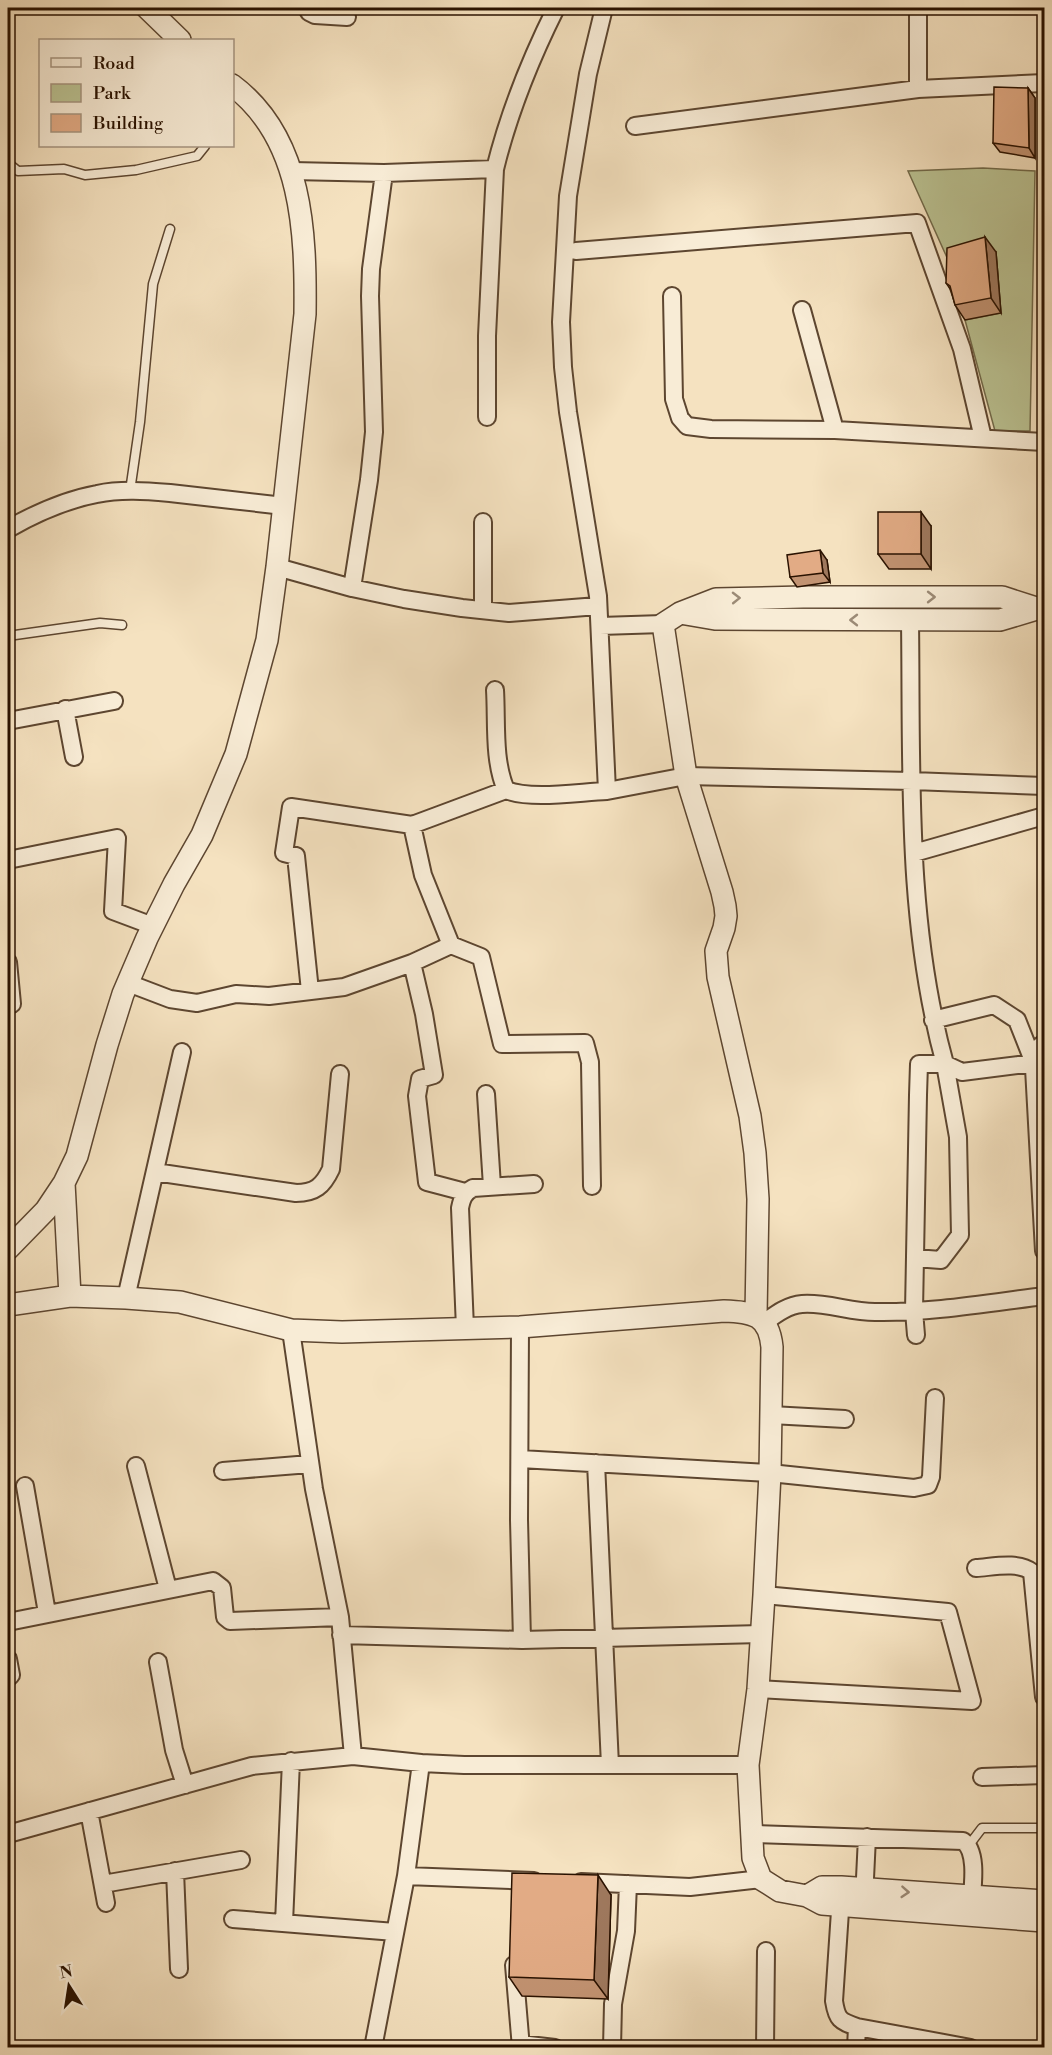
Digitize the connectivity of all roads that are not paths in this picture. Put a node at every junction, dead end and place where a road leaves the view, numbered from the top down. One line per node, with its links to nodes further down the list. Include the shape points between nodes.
1 (147, 8): 7 (street)
2 (308, 8): 6 (street, via 315,15)
3 (553, 8): 14 (street, via 516,98)
4 (604, 8): 31 (street, via 588,74 568,196 561,322 568,412)
5 (918, 8): 9 (street)
6 (347, 18)
7 (179, 39)
8 (1044, 83): 9 (street)
9 (918, 89): 11 (street)
10 (238, 93): 15 (street, via 265,117 282,143)
11 (635, 126)
12 (204, 147): 13 (lane, via 197,156 136,170 85,175 64,169 18,171)
13 (8, 163)
14 (495, 169): 16 (street); 21 (street, via 487,336)
15 (292, 171): 16 (street); 26 (street, via 306,274)
16 (384, 173): 30 (street, via 371,269 374,432)
17 (170, 229): 25 (lane, via 153,284)
18 (576, 251): 23 (street, via 917,223 962,349)
19 (672, 296): 22 (street, via 674,399 687,426)
20 (802, 310): 22 (street)
21 (488, 417)
22 (835, 429): 23 (street)
23 (983, 438): 24 (street)
24 (1044, 442)
25 (130, 491): 26 (street); 28 (street, via 72,500)
26 (284, 506): 29 (street)
27 (483, 522): 33 (street)
28 (8, 529)
29 (278, 567): 30 (street); 53 (street, via 267,640 236,754 202,835)
30 (352, 588): 33 (street)
31 (598, 606): 33 (street, via 509,613); 37 (street)
32 (1040, 608): 34 (street, one-way to 32, via 716,599 1002,597); 35 (street, via 1000,620)
33 (483, 610)
34 (672, 619): 35 (street, one-way to 34); 37 (street); 44 (street)
35 (910, 621): 45 (street)
36 (122, 625): 38 (lane, via 100,623)
37 (600, 626): 48 (street)
38 (8, 636)
39 (495, 690): 47 (street, via 499,764)
40 (114, 701): 41 (street)
41 (65, 709): 42 (street); 43 (street)
42 (8, 721)
43 (74, 757)
44 (686, 776): 45 (street); 48 (street); 81 (street, via 726,916 716,963 755,1153)
45 (912, 781): 46 (street); 51 (street)
46 (1044, 786)
47 (506, 790): 48 (street, via 530,795); 50 (street)
48 (607, 791)
49 (1044, 816): 51 (street)
50 (412, 825): 54 (street, via 423,875); 58 (street, via 291,807 284,853 296,856)
51 (914, 853): 60 (street)
52 (8, 860): 53 (street, via 117,838 112,911)
53 (153, 926): 57 (street)
54 (451, 945): 56 (street); 71 (street, via 481,957 502,1044 585,1043 590,1062)
55 (8, 962): 59 (street)
56 (412, 963): 58 (street, via 344,987); 72 (street, via 434,1075 420,1079 417,1096 427,1182)
57 (128, 983): 58 (street, via 170,999 197,1004 236,994 269,996); 68 (street, via 77,1156)
58 (310, 991)
59 (12, 1004)
60 (933, 1020): 63 (street, via 994,1005 1017,1020); 64 (street)
61 (1044, 1043): 63 (street, via 1038,1048)
62 (182, 1052): 67 (street)
63 (1034, 1063): 64 (street, via 962,1072); 74 (street)
64 (945, 1064): 75 (street, via 919,1064); 75 (street, via 958,1137 960,1235 941,1260)
65 (340, 1074): 67 (street, via 331,1169 318,1188 296,1193)
66 (486, 1094): 70 (street)
67 (155, 1172): 78 (street)
68 (64, 1183): 73 (street, via 46,1210); 76 (street)
69 (534, 1184): 70 (street)
70 (492, 1186): 72 (street)
71 (592, 1186)
72 (465, 1192): 83 (street, via 460,1208)
73 (8, 1249)
74 (1044, 1251)
75 (915, 1258): 80 (street)
76 (70, 1296): 78 (street); 79 (street)
77 (1044, 1296): 80 (street)
78 (126, 1298): 84 (street, via 180,1302)
79 (8, 1305)
80 (914, 1311): 81 (street, via 872,1312 800,1304); 85 (street)
81 (761, 1319): 82 (street, via 741,1311 724,1311); 87 (street, via 771,1333)
82 (520, 1327): 83 (street); 89 (street)
83 (465, 1328): 84 (street)
84 (291, 1330): 91 (street)
85 (916, 1335)
86 (935, 1398): 94 (street, via 928,1485 914,1488)
87 (771, 1415): 88 (street); 94 (street)
88 (845, 1419)
89 (520, 1459): 90 (street); 106 (street)
90 (596, 1463): 94 (street); 105 (street)
91 (310, 1464): 93 (street); 101 (street)
92 (136, 1466): 97 (street)
93 (223, 1471)
94 (770, 1473): 98 (street)
95 (25, 1486): 100 (street)
96 (976, 1568): 99 (street, via 1026,1567 1032,1572)
97 (168, 1589): 100 (street); 101 (street, via 218,1583 225,1617 230,1621)
98 (764, 1595): 103 (street); 110 (street, via 948,1612 972,1701)
99 (1040, 1605): 111 (street)
100 (47, 1613): 102 (street)
101 (340, 1617): 104 (street)
102 (8, 1622)
103 (761, 1634): 105 (street); 110 (street)
104 (341, 1635): 106 (street); 112 (street)
105 (605, 1639): 106 (street); 115 (street)
106 (522, 1640)
107 (8, 1659): 109 (street)
108 (158, 1662): 119 (street, via 174,1750)
109 (8, 1678)
110 (758, 1689): 116 (street)
111 (1044, 1697)
112 (353, 1756): 113 (street); 114 (street)
113 (291, 1761): 119 (street, via 252,1766); 141 (street)
114 (421, 1763): 115 (street); 128 (street)
115 (610, 1765): 116 (street)
116 (748, 1765): 123 (street)
117 (1044, 1774): 118 (street)
118 (982, 1777)
119 (185, 1785): 120 (street)
120 (89, 1811): 122 (street); 132 (street)
121 (1044, 1828): 125 (lane, via 982,1828)
122 (8, 1834)
123 (754, 1834): 124 (street); 129 (street, via 753,1858)
124 (867, 1837): 125 (street, via 952,1839); 135 (street)
125 (969, 1845): 138 (street, via 973,1855)
126 (241, 1860): 127 (street)
127 (175, 1871): 132 (street); 145 (street)
128 (406, 1876): 130 (street, via 512,1886); 142 (street)
129 (761, 1880): 133 (street, via 690,1887); 134 (street, via 780,1891 807,1896 822,1904)
130 (547, 1881)
131 (570, 1882): 133 (street)
132 (103, 1884): 137 (street)
133 (628, 1884): 150 (street, via 626,1931 613,2004)
134 (841, 1897): 135 (street); 146 (street, via 834,2001 841,2022)
135 (864, 1898): 138 (street)
136 (1044, 1901): 138 (street)
137 (106, 1903)
138 (971, 1906): 140 (street)
139 (233, 1919): 141 (street)
140 (1044, 1921)
141 (284, 1923): 142 (street)
142 (395, 1932): 148 (street)
143 (514, 1950): 147 (street)
144 (766, 1951): 151 (street)
145 (179, 1969)
146 (856, 2027): 152 (street); 153 (street)
147 (520, 2046): 149 (street)
148 (373, 2048)
149 (555, 2048)
150 (612, 2048)
151 (765, 2048)
152 (856, 2048)
153 (971, 2048)

